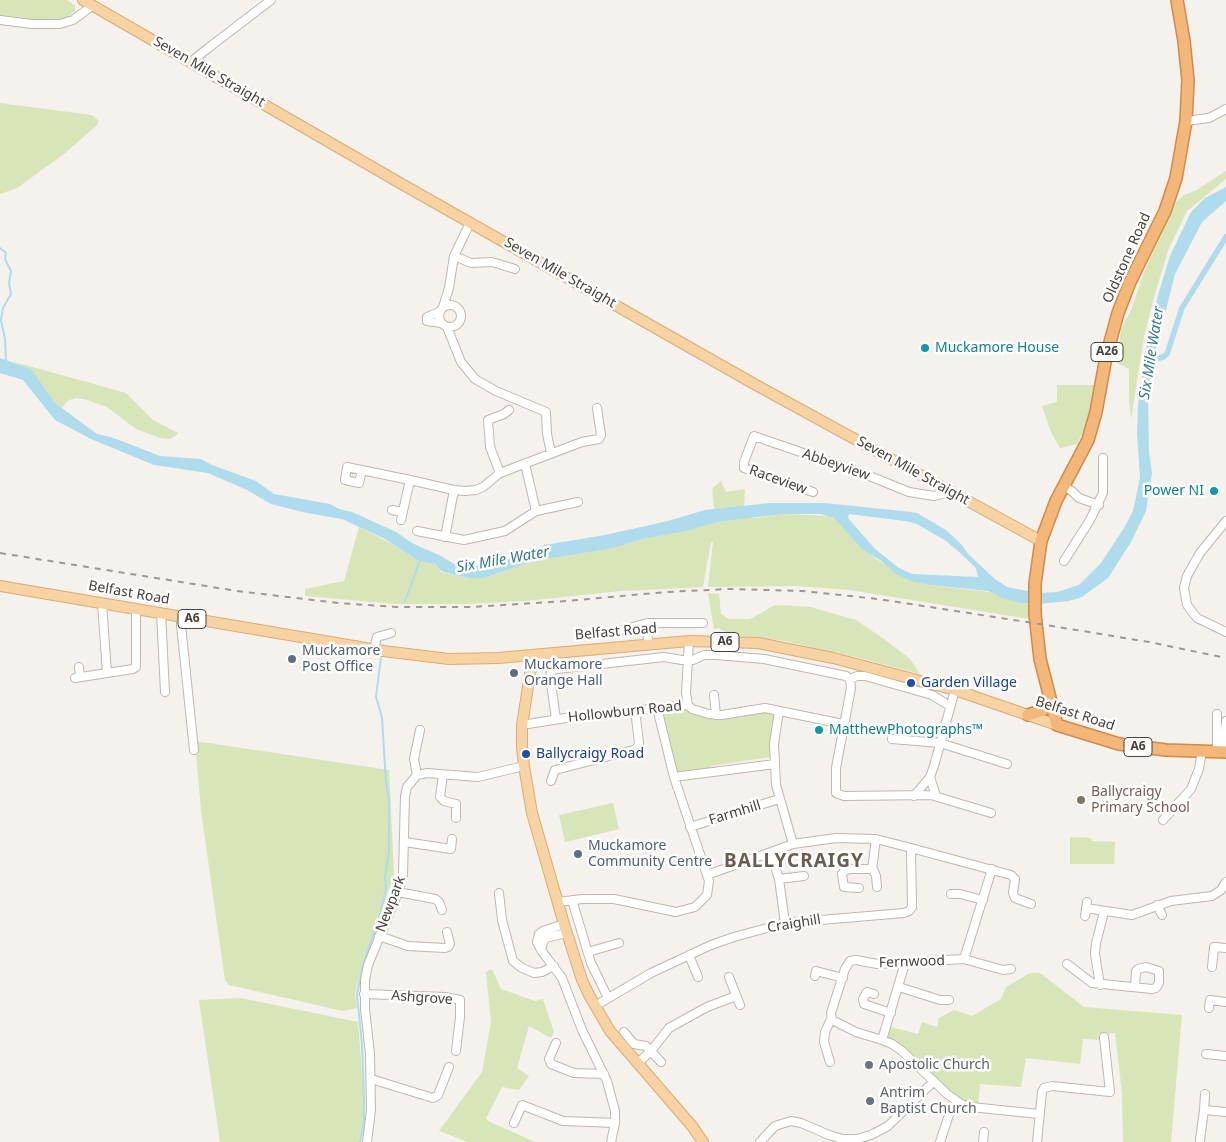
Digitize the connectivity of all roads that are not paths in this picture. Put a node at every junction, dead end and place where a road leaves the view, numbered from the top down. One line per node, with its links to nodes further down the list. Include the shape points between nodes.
1 (83, 0): 4 (main road, Seven Mile Straight)
2 (271, 0): 6 (street)
3 (1177, 0): 8 (highway, Oldstone Road / A26, via 1186,62)
4 (92, 6): 5 (street, via 73,20 60,24); 6 (main road, Seven Mile Straight)
5 (0, 20)
6 (192, 62): 9 (main road, Seven Mile Straight)
7 (1226, 109): 8 (street, via 1209,118)
8 (1186, 121): 27 (highway, Oldstone Road / A26, via 1171,194 1121,305 1112,330 1093,426)
9 (470, 222): 10 (street); 30 (main road, Seven Mile Straight)
10 (454, 256): 11 (street, via 471,263 491,262); 12 (street)
11 (515, 269)
12 (449, 288): 13 (street); 14 (street)
13 (458, 307): 14 (street, via 451,304); 15 (street, via 462,313)
14 (441, 310): 16 (street); 16 (street, via 427,317 427,321)
15 (460, 323): 16 (street, via 454,327); 17 (street)
16 (444, 325): 17 (street)
17 (456, 350): 20 (street, via 463,365 480,383 546,412)
18 (596, 408): 20 (street, via 600,438)
19 (509, 410): 25 (street, via 488,420 490,447)
20 (551, 453): 22 (street)
21 (1103, 458): 32 (street, via 1103,493)
22 (525, 464): 25 (street); 34 (street)
23 (744, 467): 29 (street, Raceview); 30 (street, Abbeyview, via 754,436 909,492 934,496)
24 (362, 470): 26 (street)
25 (500, 472): 28 (street, via 478,489)
26 (410, 480): 28 (street); 33 (street, via 402,516)
27 (1064, 486): 32 (street, via 1079,498); 38 (highway, Oldstone Road / A26)
28 (454, 490): 37 (street)
29 (813, 492)
30 (950, 492): 38 (main road, Seven Mile Straight)
31 (578, 502): 34 (street)
32 (1099, 505): 39 (street)
33 (392, 510)
34 (536, 511): 37 (street, via 502,532 464,540)
35 (1226, 521): 49 (street, via 1200,554 1184,588 1187,605 1197,618)
36 (417, 531): 37 (street)
37 (445, 536)
38 (1041, 541): 61 (highway, Oldstone Road / A26, via 1034,584 1035,614 1040,659)
39 (1064, 561)
40 (0, 586): 41 (main road, Belfast Road / A6)
41 (102, 603): 42 (main road, Belfast Road / A6); 57 (street)
42 (136, 609): 43 (main road, Belfast Road / A6); 57 (street, via 136,667)
43 (161, 613): 44 (main road, Belfast Road / A6); 60 (street)
44 (181, 617): 53 (main road, Belfast Road / A6); 79 (street)
45 (647, 623): 46 (street); 48 (street); 52 (street)
46 (683, 623): 47 (street); 51 (street)
47 (703, 623)
48 (628, 631)
49 (1226, 632)
50 (391, 633): 53 (street, via 378,637)
51 (686, 636): 52 (main road, Belfast Road / A6); 55 (street); 59 (main road, Belfast Road / A6, via 758,643 833,658)
52 (648, 644): 54 (main road, Belfast Road / A6)
53 (374, 649): 54 (main road, Belfast Road / A6, via 449,659)
54 (532, 655): 74 (main road)
55 (688, 661): 58 (street, via 710,655 749,658); 63 (street); 71 (street, via 666,656 554,670 550,677)
56 (79, 666): 57 (street, via 77,677)
57 (107, 673)
58 (850, 679): 64 (street, via 865,676 932,695); 73 (street)
59 (955, 690): 64 (street); 70 (main road, Belfast Road / A6)
60 (165, 692)
61 (1049, 694): 70 (highway, via 1043,710); 75 (highway, Oldstone Road / A26)
62 (711, 699): 69 (street)
63 (688, 705): 65 (street, Hollowburn Road); 69 (street, Hollowburn Road, via 699,712)
64 (950, 706): 78 (street)
65 (657, 708): 66 (street, Hollowburn Road); 87 (street)
66 (635, 710): 71 (street, Hollowburn Road); 89 (street, via 637,749 555,770)
67 (779, 711): 69 (street, Hollowburn Road, via 761,708); 73 (street, Hollowburn Road); 82 (street)
68 (1217, 714): 81 (street)
69 (716, 715)
70 (1028, 715): 75 (main road, Belfast Road / A6)
71 (556, 719): 74 (street, Hollowburn Road)
72 (1226, 722): 81 (street)
73 (843, 724): 90 (street, via 836,768 836,793 844,796)
74 (522, 725): 84 (main road)
75 (1057, 725): 80 (highway, Belfast Road / A6, via 1120,744)
76 (420, 730): 86 (street, via 414,759)
77 (892, 739): 78 (street)
78 (940, 743): 83 (street); 88 (street)
79 (194, 750)
80 (1202, 751): 81 (highway, Belfast Road / A6); 95 (street, via 1191,789)
81 (1222, 751)
82 (775, 764): 87 (street); 92 (street)
83 (1007, 764)
84 (524, 766): 85 (street, via 478,777); 117 (main road, via 532,813)
85 (442, 774): 86 (street); 94 (street, via 440,798 456,804)
86 (417, 775): 99 (street, Newpark, via 406,792)
87 (674, 777): 96 (street)
88 (930, 777): 90 (street); 91 (street)
89 (551, 782)
90 (914, 796): 91 (street)
91 (936, 796): 93 (street)
92 (779, 800): 96 (street, Farmhill); 100 (street)
93 (991, 813)
94 (456, 818)
95 (1164, 820)
96 (690, 827): 105 (street)
97 (452, 839): 99 (street, via 451,849)
98 (876, 839): 100 (street, via 830,838); 101 (street); 103 (street)
99 (405, 842): 111 (street, Newpark, via 404,868)
100 (793, 844): 102 (street)
101 (911, 848): 104 (street); 125 (street, Craighill, via 912,905 908,912)
102 (771, 854): 105 (street); 107 (street)
103 (872, 869): 109 (street); 110 (street, via 850,868 843,872 844,886)
104 (992, 869): 116 (street); 119 (street, via 1014,877 1015,898)
105 (707, 875): 115 (street, via 706,898 696,907 684,911 667,911 620,900)
106 (804, 876): 107 (street)
107 (779, 879): 125 (street)
108 (1226, 882): 114 (street)
109 (877, 887)
110 (859, 888)
111 (398, 892): 122 (street, via 436,899); 128 (street, Newpark)
112 (499, 894): 136 (street, via 513,961 534,973)
113 (951, 894): 116 (street)
114 (1216, 894): 118 (street); 120 (street, via 1170,900)
115 (572, 900): 117 (street); 131 (street)
116 (983, 900): 133 (street)
117 (558, 902): 126 (main road)
118 (1221, 902)
119 (1030, 904)
120 (1157, 905): 123 (street, via 1132,915); 124 (street)
121 (1086, 909): 123 (street)
122 (442, 910)
123 (1104, 912): 143 (street, via 1096,943)
124 (1162, 915)
125 (785, 923): 132 (street, Craighill, via 734,937)
126 (565, 928): 136 (street, via 543,942 541,950); 153 (main road, via 582,980)
127 (447, 932): 128 (street, via 450,944 446,948 408,946)
128 (379, 936): 146 (street, Newpark, via 368,965)
129 (619, 943): 131 (street)
130 (1226, 948): 137 (street, via 1214,947)
131 (588, 952): 149 (street)
132 (689, 955): 140 (street); 149 (street, Craighill)
133 (964, 959): 134 (street, Fernwood); 138 (street, Fernwood, via 1003,970)
134 (905, 963): 142 (street, Fernwood, via 875,964 852,960); 144 (street)
135 (1072, 964): 143 (street, via 1089,982)
136 (554, 966): 171 (street)
137 (1212, 967)
138 (1011, 969)
139 (815, 976): 142 (street, via 816,971)
140 (698, 977)
141 (729, 977): 148 (street)
142 (843, 978): 156 (street)
143 (1100, 985): 145 (street)
144 (899, 987): 150 (street); 155 (street)
145 (1135, 987)
146 (364, 994): 163 (street, Ashgrove, via 460,1000); 172 (street, Newpark)
147 (874, 994): 155 (street, via 867,992 864,1004)
148 (736, 996): 152 (street); 164 (street, via 668,1028)
149 (608, 998): 153 (street, Craighill)
150 (948, 1000)
151 (1226, 1002): 154 (street, via 1210,1000)
152 (740, 1005)
153 (595, 1006): 169 (main road)
154 (1209, 1008)
155 (891, 1013): 159 (street)
156 (831, 1019): 159 (street, via 850,1030); 168 (street, via 824,1042)
157 (624, 1032): 164 (street, via 634,1044 646,1046)
158 (1104, 1037): 162 (street)
159 (882, 1040): 173 (street, via 902,1051)
160 (556, 1043): 171 (street, via 548,1060 551,1064 574,1073)
161 (1114, 1046): 162 (street)
162 (1105, 1047): 178 (street, via 1110,1092 1046,1086 1042,1091)
163 (456, 1051)
164 (651, 1051): 167 (street); 169 (street)
165 (1206, 1054): 166 (street)
166 (1226, 1056)
167 (662, 1062)
168 (830, 1062)
169 (638, 1063): 185 (main road)
170 (449, 1067): 172 (street, via 438,1095 433,1098)
171 (604, 1074): 180 (street, via 613,1100)
172 (371, 1079): 183 (street, Newpark)
173 (934, 1082): 175 (street); 186 (street, via 888,1126 871,1135 856,1139 835,1138 791,1121 775,1126)
174 (1205, 1094): 176 (street)
175 (956, 1102): 178 (street, via 971,1108); 187 (street)
176 (1204, 1110): 177 (street); 182 (street)
177 (1226, 1112)
178 (1039, 1114): 189 (street)
179 (514, 1123): 180 (street, via 522,1105 563,1121)
180 (615, 1123): 184 (street)
181 (984, 1132): 188 (street)
182 (1200, 1140)
183 (367, 1142)
184 (611, 1142)
185 (703, 1142)
186 (760, 1142)
187 (940, 1142)
188 (982, 1142)
189 (1037, 1142)

